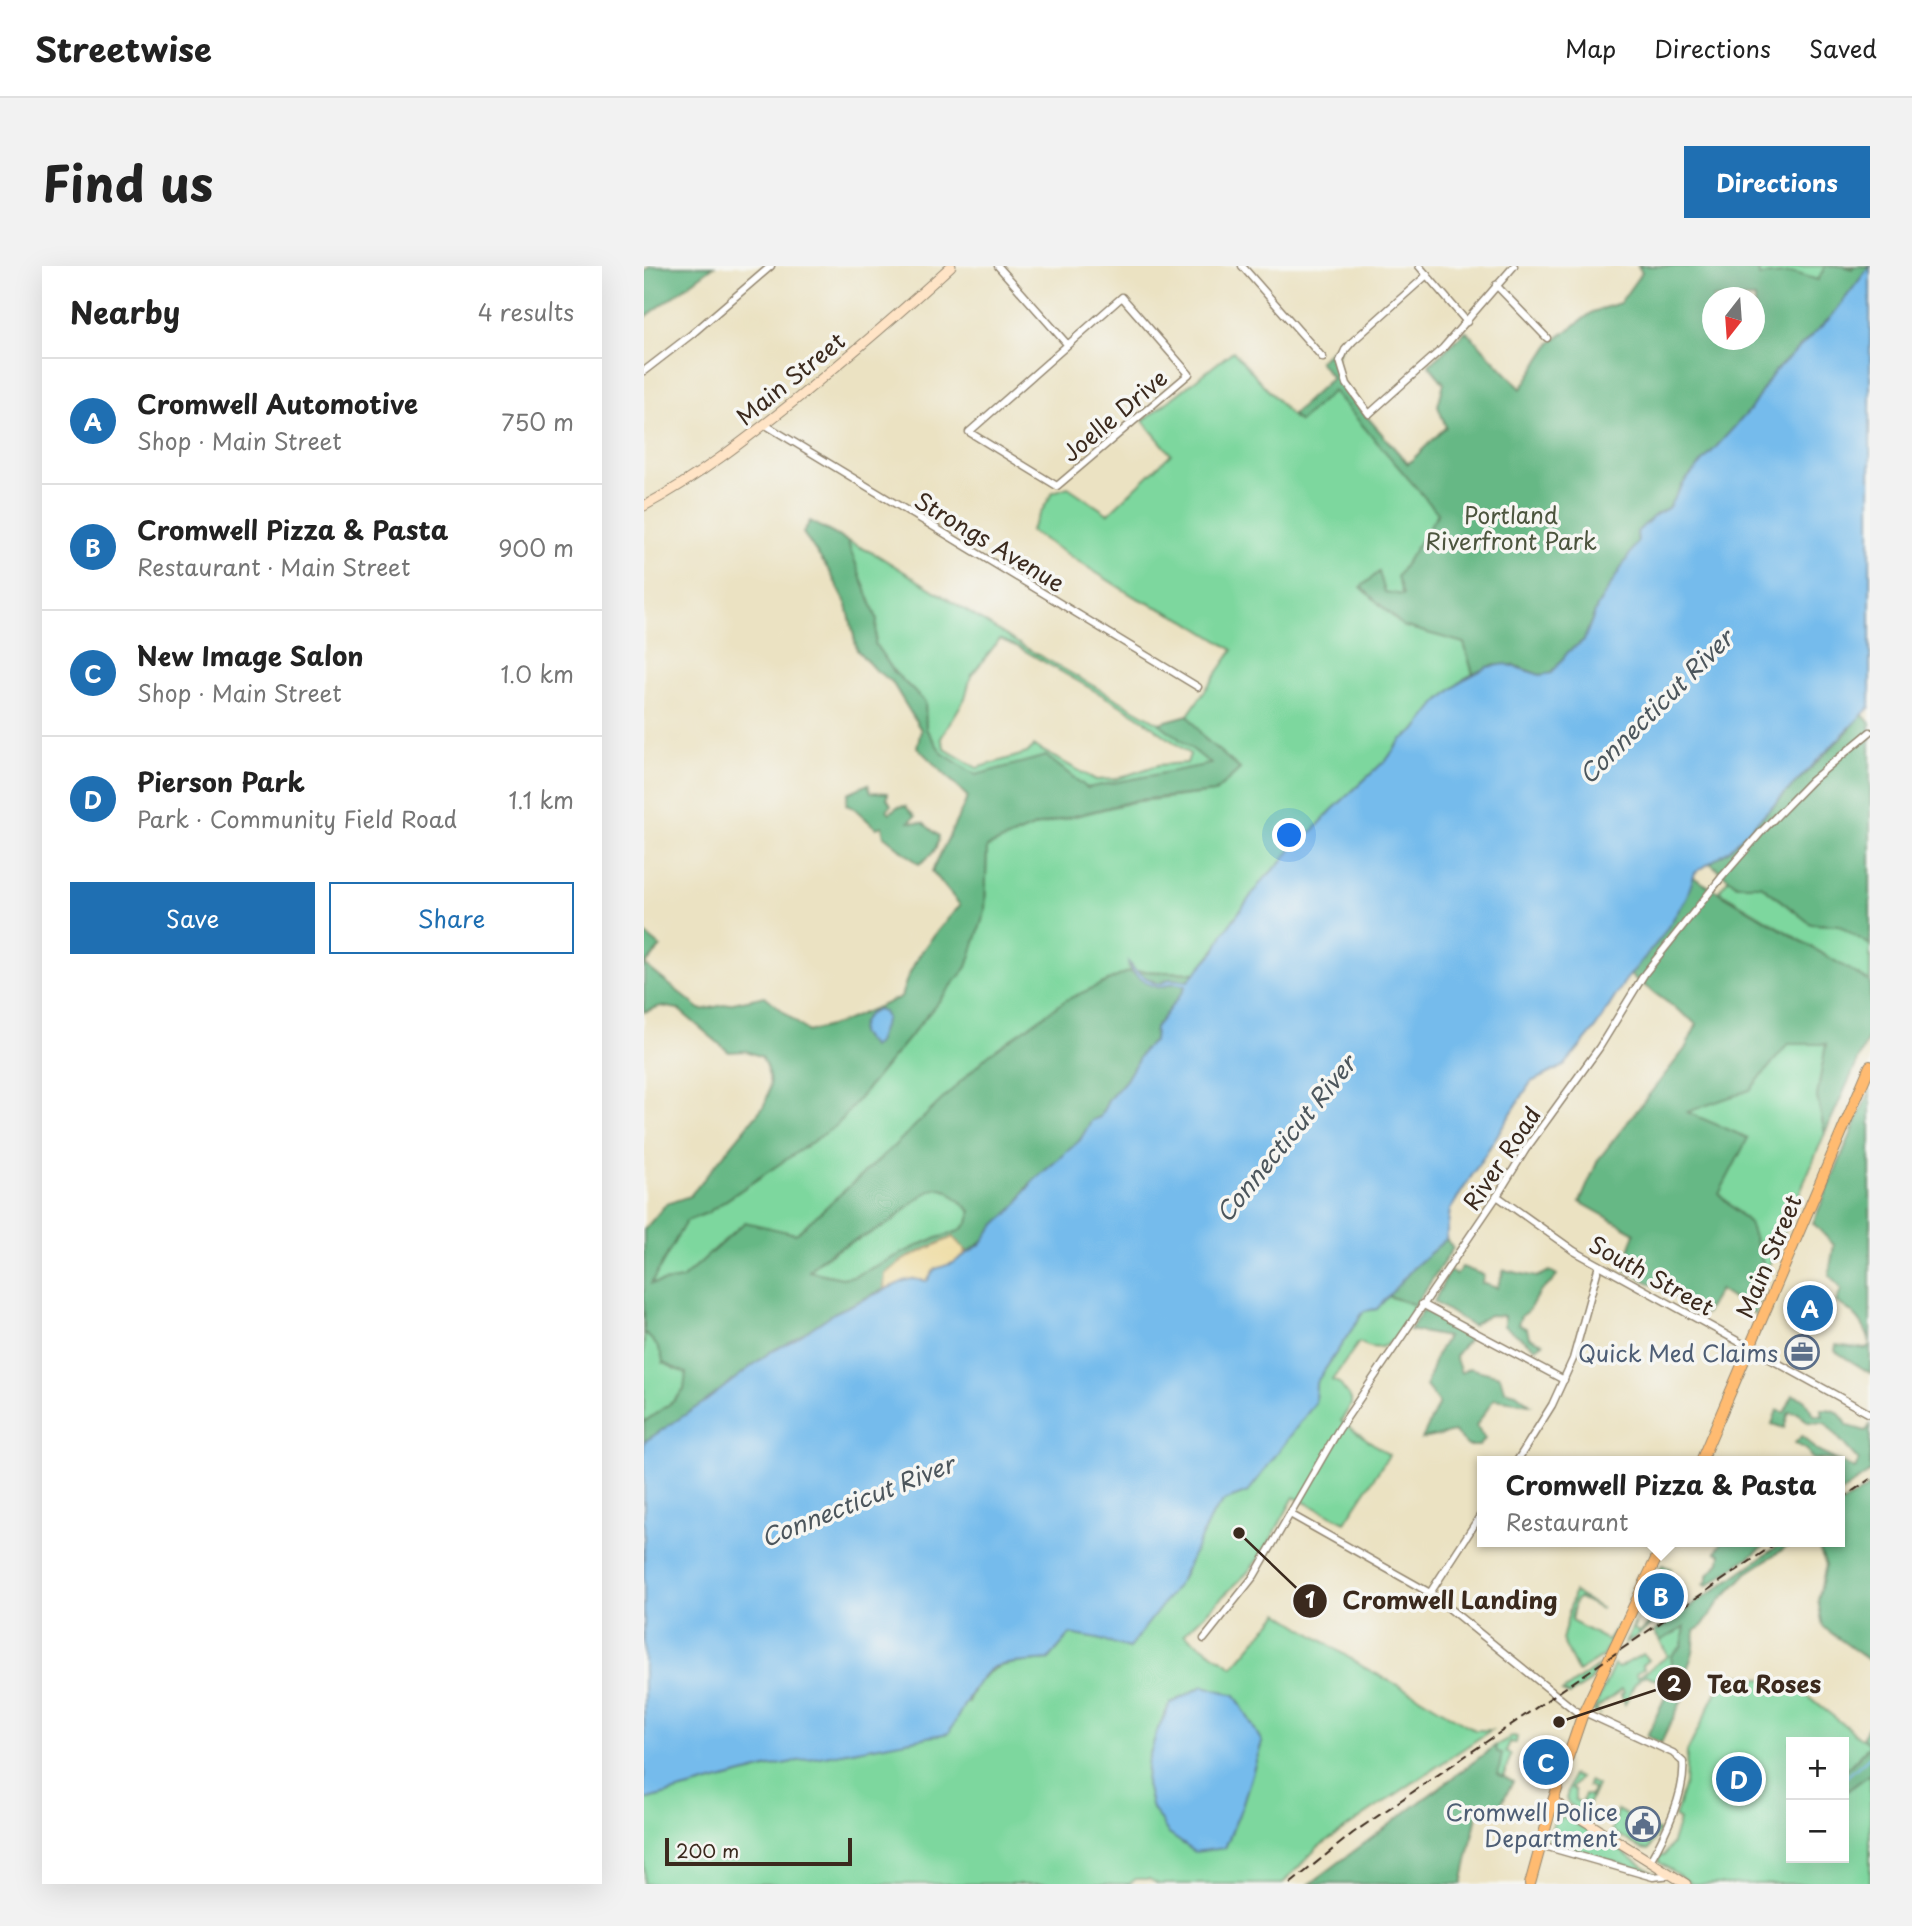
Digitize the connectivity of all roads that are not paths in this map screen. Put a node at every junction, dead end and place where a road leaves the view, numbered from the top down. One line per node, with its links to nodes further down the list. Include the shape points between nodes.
1 (771, 266): 13 (street)
2 (998, 266): 11 (street)
3 (1242, 266): 12 (street)
4 (1419, 266): 7 (street)
5 (1514, 266): 8 (street)
6 (947, 267): 14 (main road, Main Street)
7 (1427, 275): 9 (street); 9 (street, via 1353,341 1340,361 1347,384 1369,414)
8 (1496, 285): 9 (street); 10 (street)
9 (1467, 322)
10 (1547, 338)
11 (1067, 344): 11 (street, Joelle Drive, via 969,432 1057,486 1189,374 1122,297)
12 (1323, 358)
13 (644, 371)
14 (765, 424): 15 (main road, Main Street); 16 (street, Strongs Avenue)
15 (644, 506)
16 (1198, 687)
17 (1870, 732): 19 (street, River Road, via 1787,805 1644,973 1599,1048)
18 (1870, 1066): 22 (main road, Main Street)
19 (1497, 1196): 20 (street, South Street); 21 (street, River Road)
20 (1599, 1265): 22 (street, South Street); 23 (street)
21 (1422, 1304): 23 (street); 27 (street, River Road, via 1332,1439)
22 (1749, 1350): 24 (street, South Street); 26 (main road, Main Street)
23 (1564, 1380): 25 (street)
24 (1870, 1414)
25 (1520, 1456)
26 (1702, 1456)
27 (1290, 1514): 30 (street); 31 (street, River Road, via 1254,1576)
28 (1477, 1521): 30 (street)
29 (1662, 1547): 32 (main road)
30 (1430, 1593): 32 (street)
31 (1204, 1639)
32 (1583, 1714): 33 (main road); 35 (street, via 1673,1753 1683,1762 1675,1807)
33 (1553, 1801): 34 (main road); 35 (main road)
34 (1541, 1845): 36 (street, via 1653,1877); 37 (main road)
35 (1650, 1861): 36 (main road)
36 (1672, 1875): 38 (main road)
37 (1530, 1884)
38 (1686, 1884)

